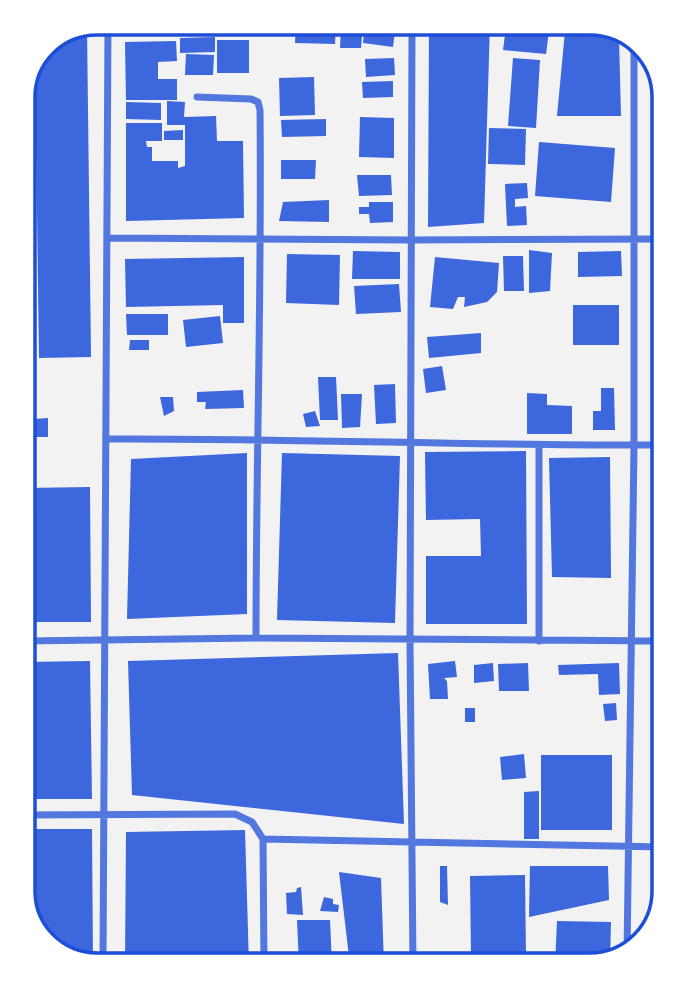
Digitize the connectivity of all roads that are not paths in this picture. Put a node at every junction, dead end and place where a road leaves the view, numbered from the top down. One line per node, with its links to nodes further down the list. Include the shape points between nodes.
1 (108, 35): 6 (street)
2 (412, 35): 9 (street)
3 (634, 53): 7 (street)
4 (197, 97): 5 (street, via 258,102)
5 (261, 237): 6 (street); 9 (street); 10 (street)
6 (107, 238): 11 (street)
7 (635, 239): 8 (street); 9 (street); 14 (street)
8 (652, 239)
9 (410, 240): 12 (street)
10 (256, 438): 11 (street); 12 (street); 16 (street)
11 (106, 439): 17 (street)
12 (411, 443): 13 (street); 19 (street)
13 (539, 445): 14 (street); 20 (street)
14 (634, 446): 15 (street); 21 (street)
15 (652, 446)
16 (256, 638): 17 (street); 19 (street)
17 (105, 640): 18 (street); 24 (street)
18 (35, 641)
19 (410, 641): 20 (street); 26 (street)
20 (539, 641): 21 (street)
21 (632, 641): 22 (street); 27 (street)
22 (652, 641)
23 (35, 815): 24 (street)
24 (103, 815): 25 (street, via 236,814 252,822); 30 (street)
25 (263, 839): 26 (street); 31 (street)
26 (412, 844): 27 (street); 32 (street)
27 (627, 847): 28 (street); 29 (street)
28 (652, 847)
29 (627, 941)
30 (103, 953)
31 (264, 953)
32 (413, 953)

